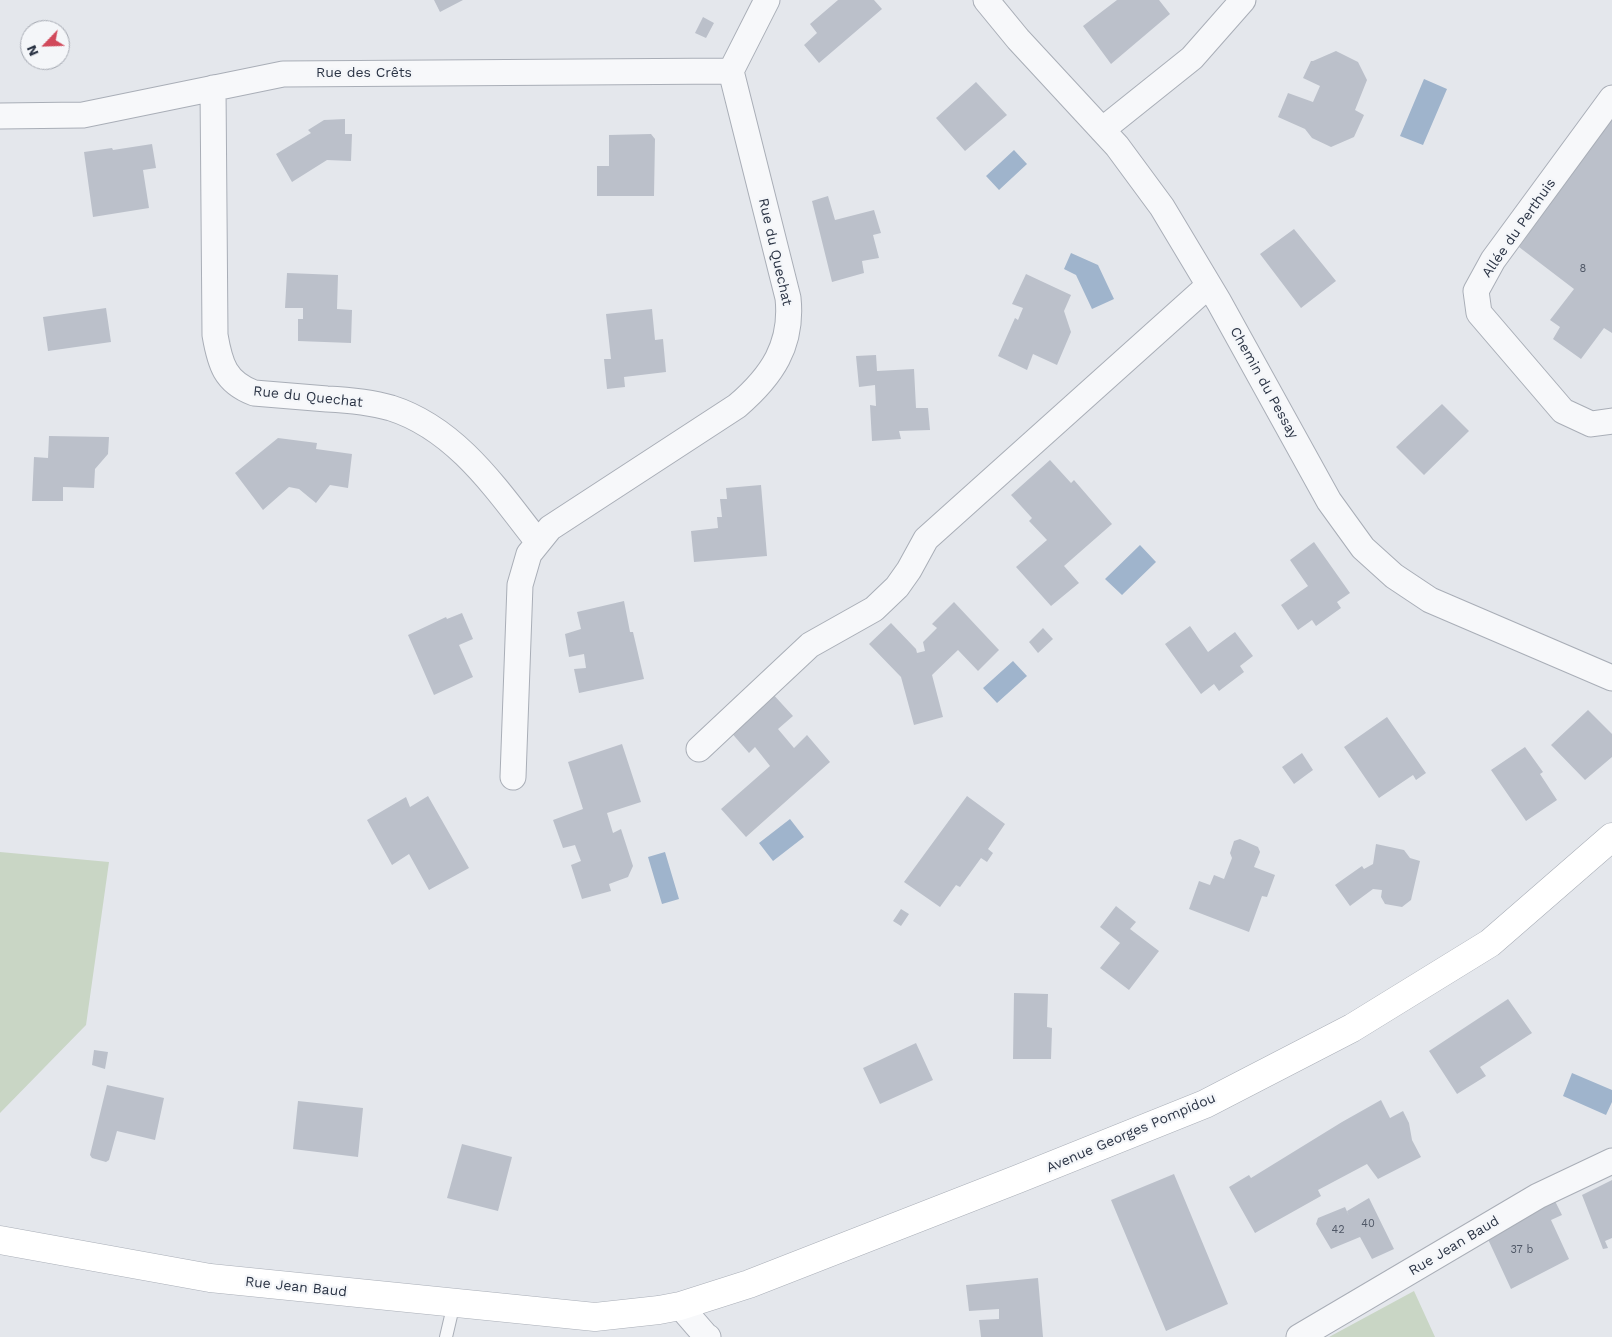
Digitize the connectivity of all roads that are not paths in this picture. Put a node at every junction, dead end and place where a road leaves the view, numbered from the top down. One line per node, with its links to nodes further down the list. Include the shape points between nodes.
1 (767, 0): 4 (street)
2 (986, 0): 8 (street, Chemin du Pessay)
3 (1243, 0): 8 (street, via 1192,58)
4 (732, 71): 5 (street, Rue des Crêts, via 283,74); 11 (street, Rue du Quechat, via 788,298 788,327 778,360 761,384 737,406 550,528)
5 (213, 88): 7 (street, Rue des Crêts, via 83,115); 11 (street, Rue du Quechat, via 215,335 228,375 240,388 254,393 355,401 390,408 423,422 446,437 472,462)
6 (1612, 98): 10 (street, Allée du Perthuis, via 1493,260 1476,290 1479,312 1563,411 1591,424)
7 (0, 116)
8 (1102, 130): 9 (street, Chemin du Pessay, via 1162,207)
9 (1208, 286): 12 (street, Chemin du Pessay, via 1329,501 1363,548 1394,576 1430,600); 13 (street, via 926,539 897,587 874,609 810,645)
10 (1612, 421)
11 (538, 542): 14 (street, Rue du Quechat, via 529,554 520,585)
12 (1612, 678)
13 (699, 749)
14 (513, 777)
15 (1612, 837): 19 (street, Avenue Georges Pompidou, via 1490,943 1352,1028 1205,1104 749,1284)
16 (1612, 1161): 23 (street, Rue Jean Baud, via 1538,1196)
17 (0, 1240): 18 (street, Rue Jean Baud, via 210,1278)
18 (454, 1303): 20 (street, Rue Jean Baud); 21 (lane)
19 (680, 1306): 20 (street, Avenue Georges Pompidou); 22 (street)
20 (595, 1317)
21 (446, 1337)
22 (708, 1337)
23 (1299, 1337)

